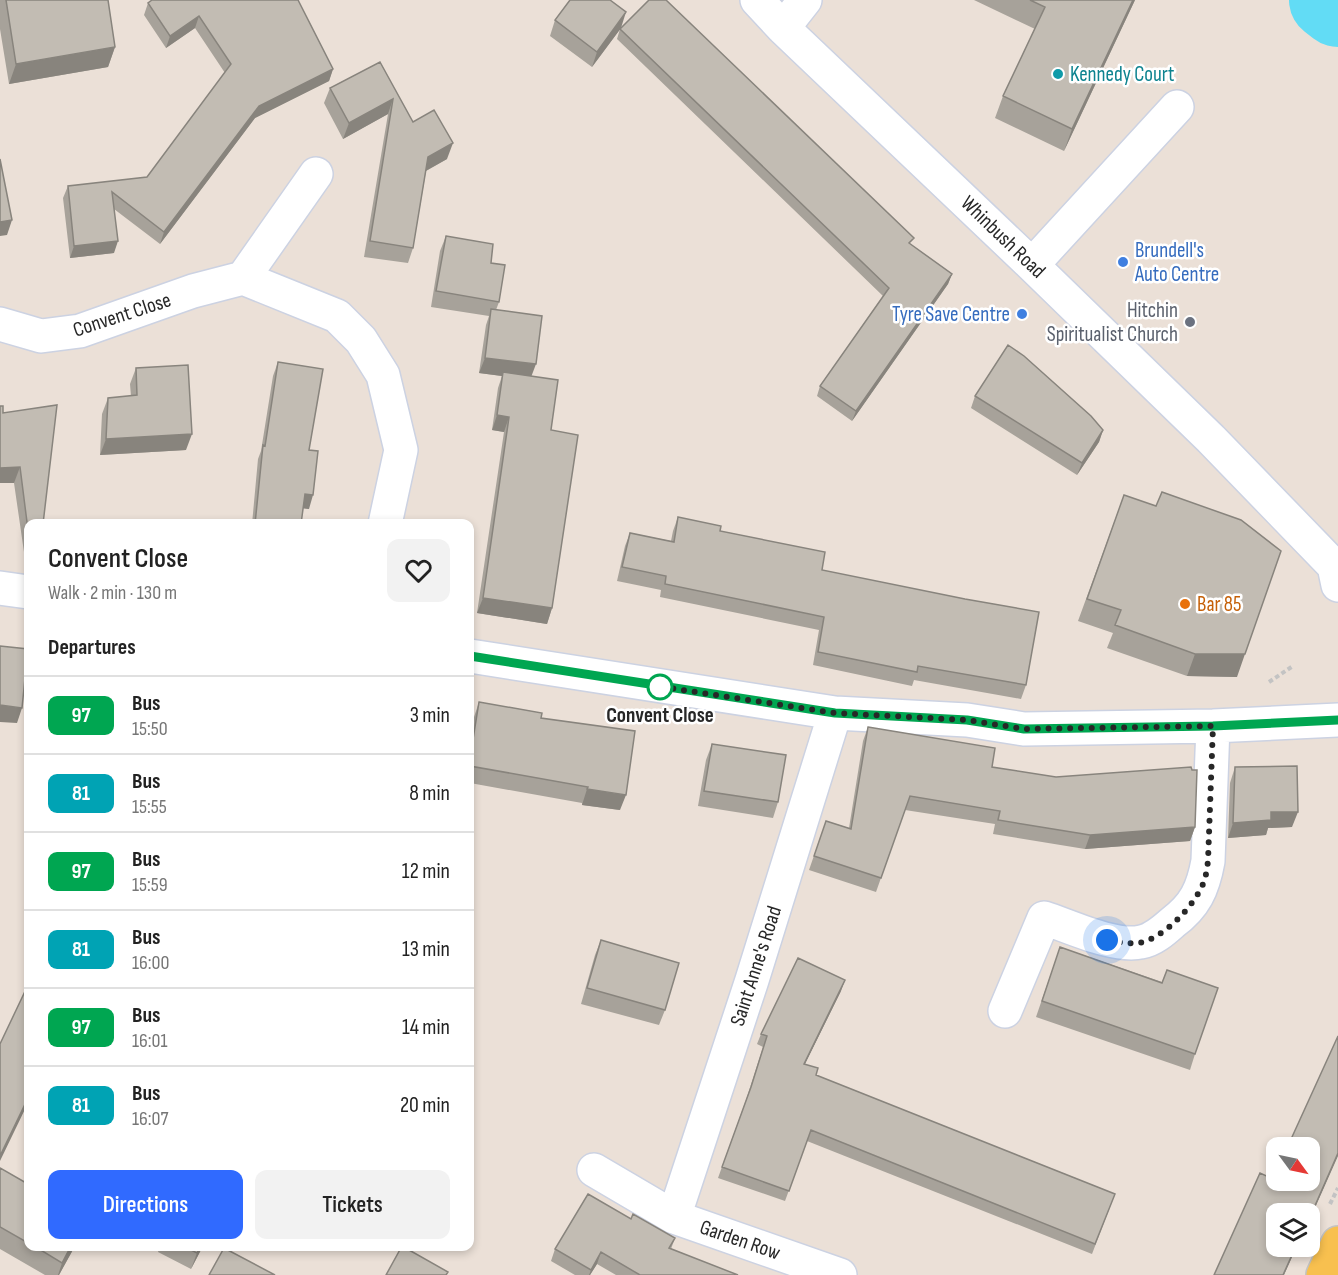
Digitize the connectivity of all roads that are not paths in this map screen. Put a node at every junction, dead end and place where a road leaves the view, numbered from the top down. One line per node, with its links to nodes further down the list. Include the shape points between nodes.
1 (757, 0): 3 (street, Whinbush Road)
2 (805, 0): 3 (street)
3 (783, 28): 6 (street, Whinbush Road)
4 (1178, 107): 6 (street)
5 (316, 174): 7 (street)
6 (1032, 265): 10 (street, Whinbush Road, via 1211,439)
7 (243, 278): 8 (street, Convent Close, via 193,291 80,331 40,336); 9 (street, via 337,316 362,340 383,375 401,450)
8 (0, 324)
9 (386, 519)
10 (1337, 570)
11 (0, 588): 12 (street)
12 (24, 591)
13 (474, 657): 14 (street)
14 (835, 713): 16 (street, via 967,720 1024,729); 19 (street, Saint Anne's Road)
15 (1338, 720): 16 (street)
16 (1213, 726): 17 (street, via 1208,861 1204,882 1194,902 1158,935 1142,942 1107,940 1044,918)
17 (1005, 1011)
18 (594, 1170): 19 (street)
19 (674, 1217): 21 (street, Garden Row, via 840,1275)
20 (1338, 1243): 22 (main road)
21 (843, 1262)
22 (1323, 1275)

